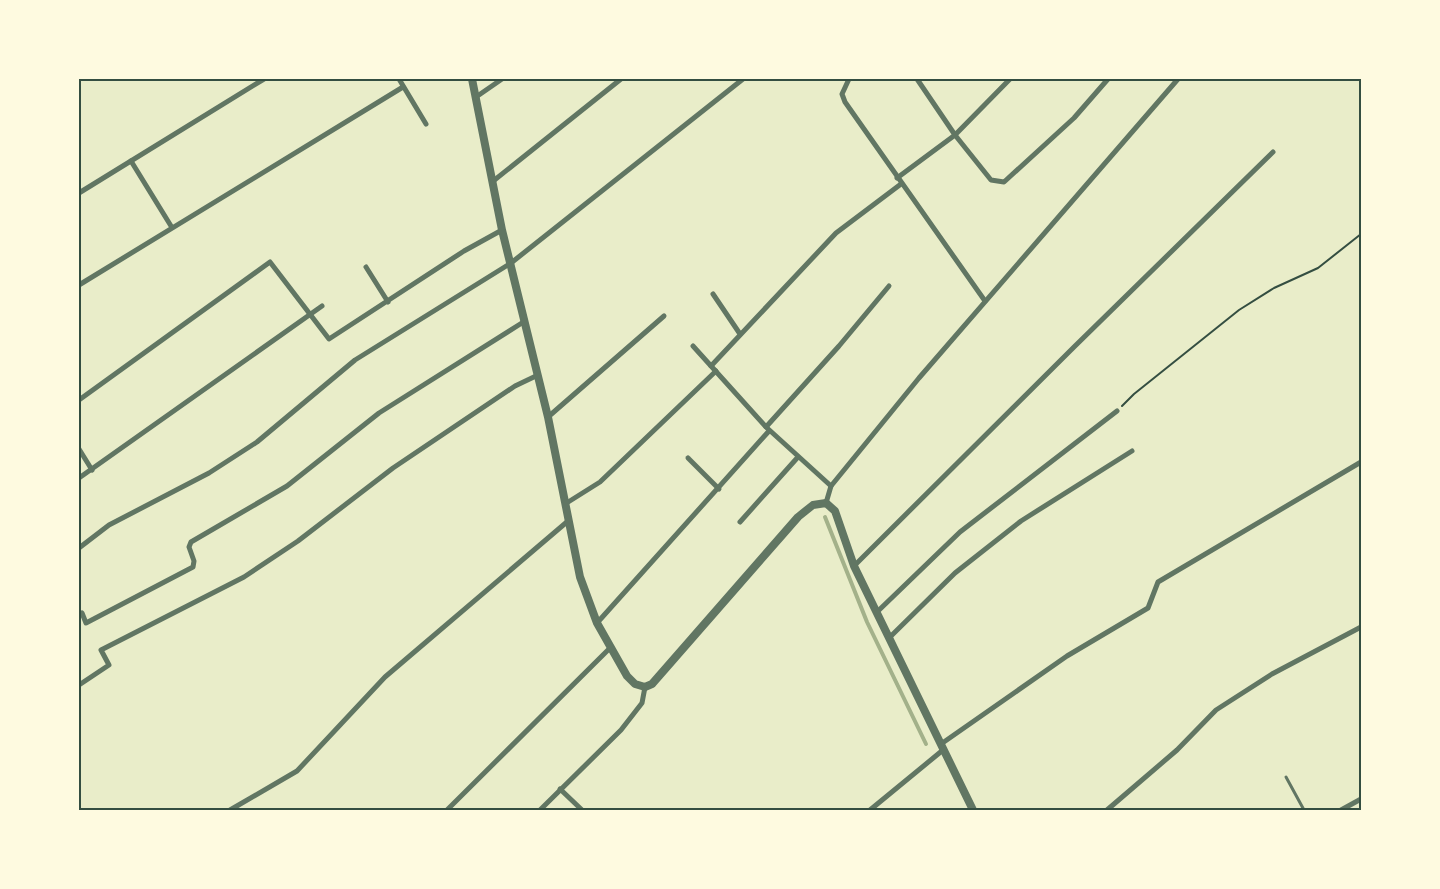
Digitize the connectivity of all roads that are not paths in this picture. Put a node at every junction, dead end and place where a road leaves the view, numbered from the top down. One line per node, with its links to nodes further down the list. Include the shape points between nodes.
1 (264, 79): 17 (street)
2 (398, 79): 12 (street)
3 (472, 79): 13 (street)
4 (502, 79): 13 (street)
5 (621, 79): 19 (street)
6 (743, 79): 24 (street)
7 (917, 79): 15 (street)
8 (1010, 79): 15 (street)
9 (1108, 79): 15 (street, via 1074,118 1004,182 991,180)
10 (1178, 79): 29 (street)
11 (847, 80): 18 (street, via 842,94 845,102)
12 (403, 86): 14 (street); 22 (street)
13 (476, 97): 19 (street)
14 (426, 124)
15 (955, 135): 18 (street)
16 (1273, 152): 58 (street)
17 (130, 161): 21 (street); 22 (street)
18 (897, 178): 20 (street)
19 (492, 182): 23 (street)
20 (901, 184): 29 (street); 35 (street, via 836,233)
21 (79, 193)
22 (171, 226): 26 (street)
23 (502, 230): 24 (street); 30 (street, via 464,251)
24 (511, 263): 34 (street); 57 (street, via 355,360 257,442 209,473 109,525)
25 (366, 267): 30 (street)
26 (79, 285)
27 (889, 286): 43 (street)
28 (713, 294): 35 (street)
29 (985, 301): 51 (street)
30 (388, 302): 32 (street, via 329,339)
31 (322, 306): 32 (street)
32 (310, 315): 40 (street, via 270,262); 49 (street)
33 (664, 316): 42 (street)
34 (525, 321): 39 (street); 60 (street, via 379,413 286,486 191,542 193,567 86,623 82,613)
35 (740, 334): 37 (street)
36 (693, 346): 37 (street)
37 (711, 366): 38 (street)
38 (716, 372): 43 (street); 54 (street, via 600,482)
39 (538, 375): 42 (street); 65 (street, via 515,386 393,468 298,541 244,577 101,650 109,665)
40 (79, 400)
41 (1117, 411): 59 (street, via 960,532)
42 (548, 417): 54 (street)
43 (767, 429): 46 (street); 52 (street)
44 (79, 449): 49 (street)
45 (1132, 451): 63 (street, via 1021,521 955,573)
46 (798, 457): 51 (street); 56 (street)
47 (688, 458): 52 (street)
48 (1361, 462): 67 (street, via 1158,582 1148,608 1067,656)
49 (92, 470): 50 (street)
50 (79, 478)
51 (831, 486): 53 (street)
52 (719, 489): 61 (street)
53 (826, 503): 58 (street, via 835,511); 66 (street, via 813,505 798,517 658,678)
54 (564, 504): 55 (street)
55 (568, 521): 61 (street, via 580,577); 71 (street, via 385,677 297,771)
56 (740, 522)
57 (79, 548)
58 (854, 566): 59 (street)
59 (877, 612): 63 (street)
60 (79, 616)
61 (596, 623): 64 (street)
62 (1361, 627): 77 (street, via 1272,674 1216,710 1177,750)
63 (889, 638): 67 (street)
64 (610, 648): 66 (street, via 631,680); 72 (street)
65 (79, 685)
66 (645, 687): 69 (street, via 642,703 621,730)
67 (942, 747): 75 (street); 76 (street)
68 (1286, 778): 78 (lane)
69 (560, 789): 73 (street); 74 (street)
70 (1361, 799): 79 (street)
71 (230, 810)
72 (447, 810)
73 (540, 810)
74 (582, 810)
75 (870, 810)
76 (973, 810)
77 (1107, 810)
78 (1304, 810)
79 (1341, 810)

